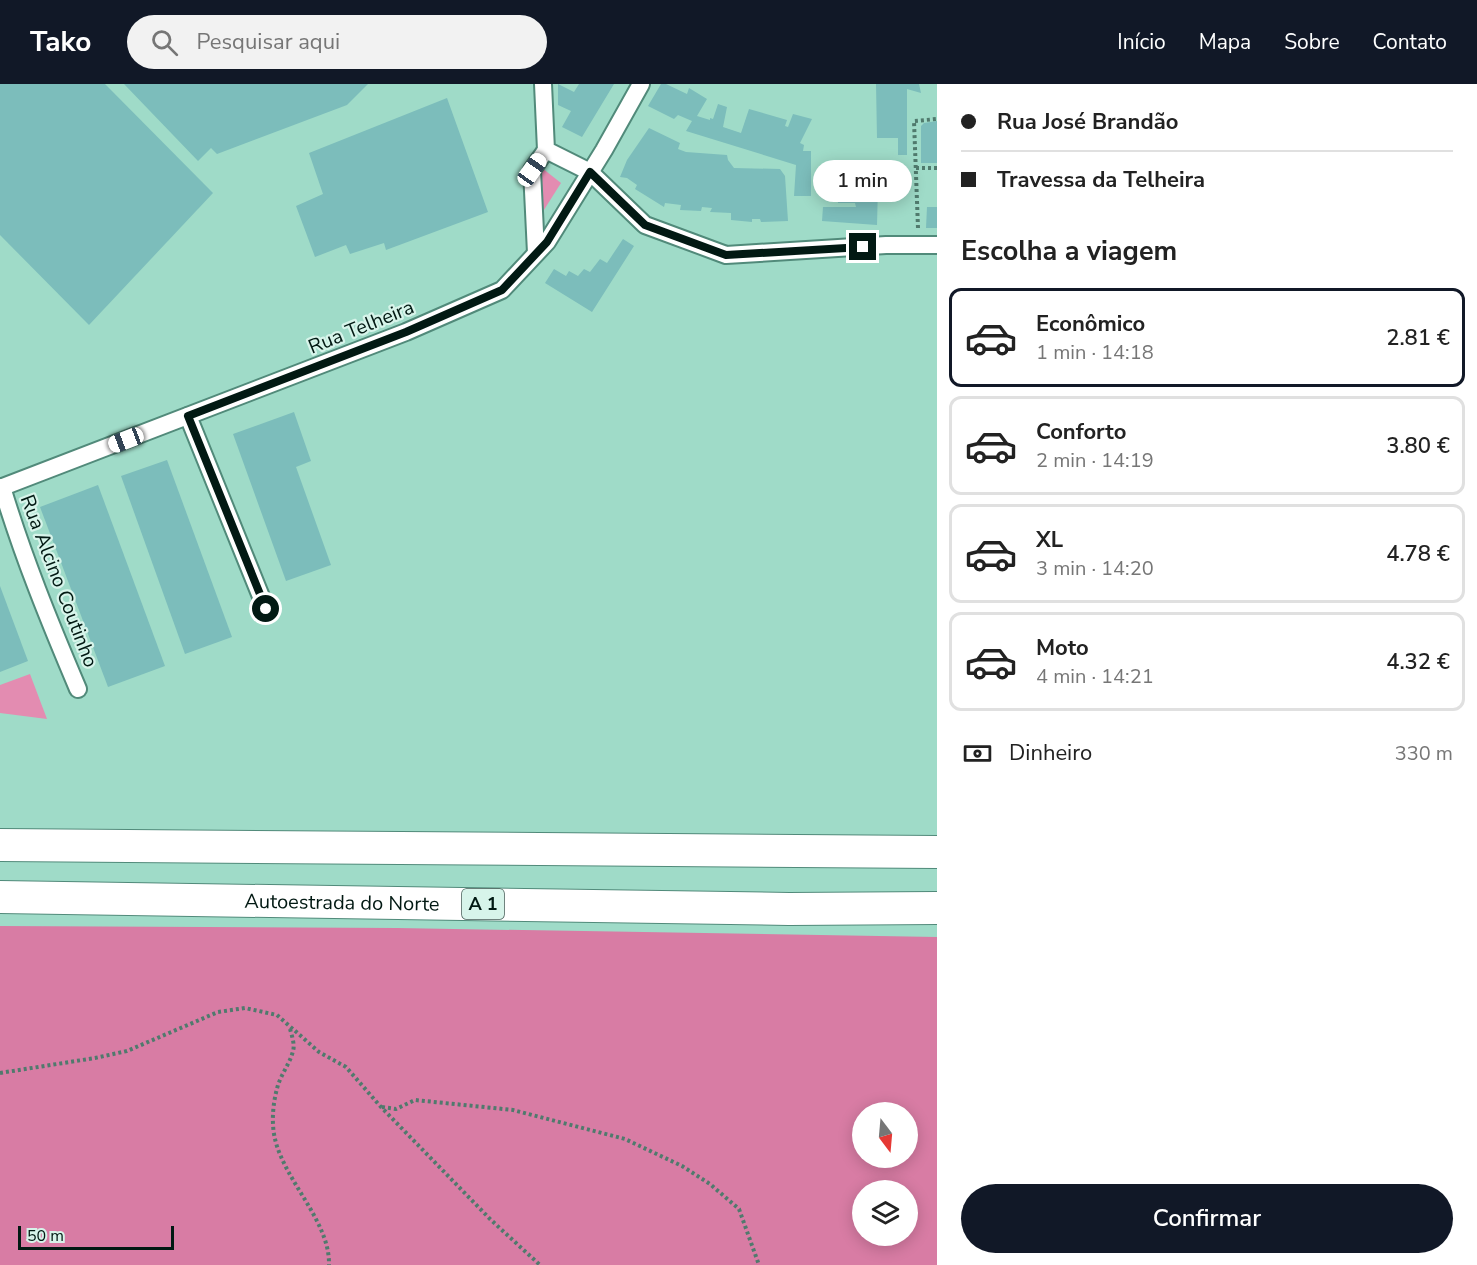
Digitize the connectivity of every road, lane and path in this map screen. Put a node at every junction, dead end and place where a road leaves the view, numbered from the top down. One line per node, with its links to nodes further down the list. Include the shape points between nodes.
1 (543, 84): 4 (street)
2 (641, 84): 7 (street, Rua Telheira)
3 (937, 119): 5 (path, via 915,121)
4 (546, 150): 7 (street); 10 (street, via 532,170)
5 (916, 168): 6 (path); 8 (path)
6 (937, 168)
7 (590, 172): 8 (street, via 645,225 726,255); 10 (street, Rua Telheira, via 547,242)
8 (918, 244): 9 (street)
9 (937, 245)
10 (536, 253): 11 (street, Rua Telheira, via 502,290 406,332)
11 (188, 416): 12 (street, Rua Telheira); 13 (street)
12 (1, 488): 14 (street, Rua Alcino Coutinho, via 46,615)
13 (266, 609)
14 (78, 689)
15 (0, 845): 16 (highway)
16 (937, 852)
17 (0, 897): 19 (highway, Autoestrada do Norte / A 1)
18 (937, 908): 19 (highway, Autoestrada do Norte / A 1)
19 (789, 909): 20 (highway, A 1)
20 (937, 916)
21 (290, 1028): 22 (path, via 277,1015 245,1008 218,1012 127,1051); 23 (path, via 319,1052 346,1067); 24 (path, via 294,1049 278,1085 272,1116 275,1140 321,1230)
22 (0, 1073)
23 (381, 1107): 25 (path); 26 (path, via 396,1109 415,1100 513,1110 625,1139 682,1166 739,1209)
24 (329, 1265)
25 (540, 1265)
26 (759, 1265)

